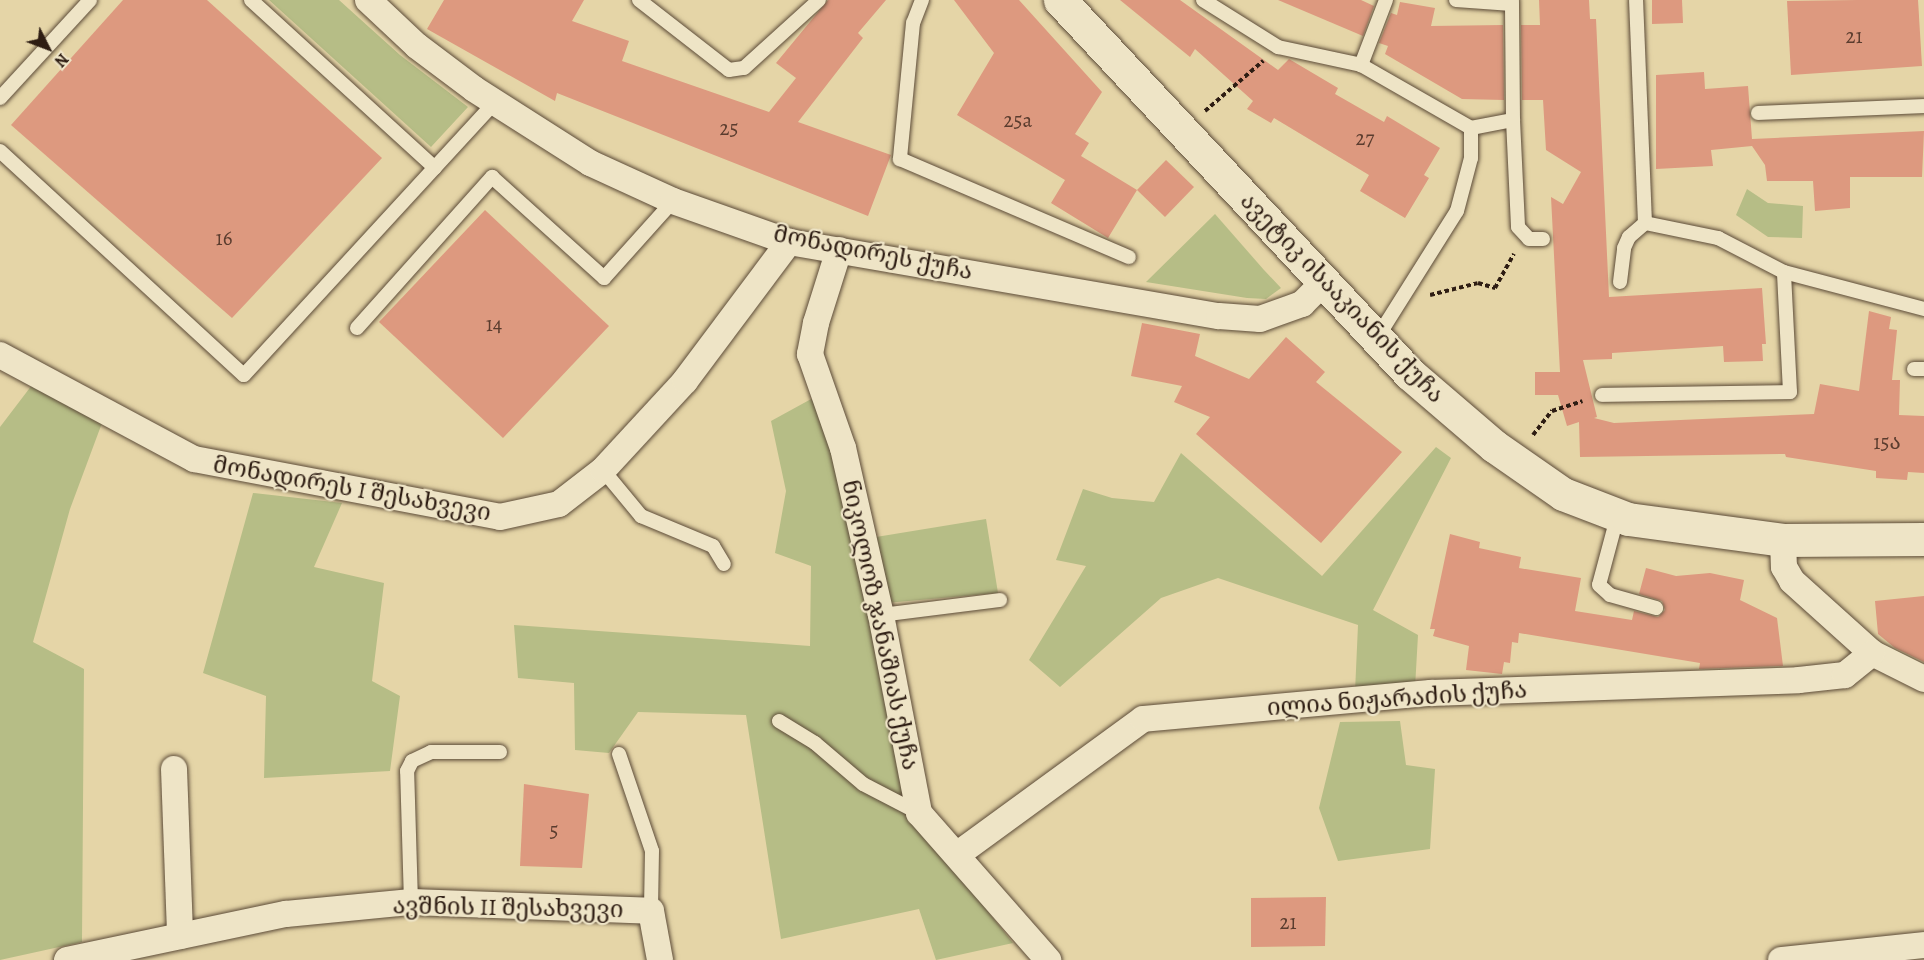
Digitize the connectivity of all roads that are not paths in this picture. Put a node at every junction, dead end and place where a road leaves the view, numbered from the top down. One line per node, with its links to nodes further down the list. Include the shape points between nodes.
1 (90, 0): 14 (lane)
2 (251, 0): 21 (lane)
3 (368, 0): 15 (street, მონადირეს ქუჩა, via 417,46)
4 (639, 0): 5 (lane, via 729,70 744,68)
5 (819, 0)
6 (922, 0): 27 (lane, via 913,23 900,159)
7 (1060, 0): 30 (main road, ავეტიკ ისააკიანის ქუჩა)
8 (1203, 0): 13 (lane, via 1278,47)
9 (1386, 0): 13 (lane)
10 (1456, 0): 12 (lane)
11 (1636, 0): 23 (lane)
12 (1512, 2): 18 (lane)
13 (1361, 65): 19 (lane)
14 (0, 98)
15 (495, 102): 21 (lane); 22 (street, მონადირეს ქუჩა, via 590,163)
16 (1924, 106): 17 (lane)
17 (1758, 113)
18 (1513, 120): 19 (lane); 24 (lane, via 1518,227 1529,239)
19 (1470, 128): 33 (lane, via 1471,158 1457,211)
20 (0, 151): 21 (lane, via 244,375)
21 (435, 168)
22 (674, 201): 25 (street, მონადირეს ქუჩა); 32 (lane, via 604,278 492,177)
23 (1645, 224): 28 (lane, via 1718,238); 29 (lane, via 1629,237 1624,248)
24 (1543, 239)
25 (789, 242): 26 (street, მონადირეს ქუჩა); 36 (street, მონადირეს I შესახვევი, via 685,381)
26 (839, 250): 30 (street, მონადირეს ქუჩა, via 1219,316 1260,319 1302,304); 43 (street, ნიკოლოზ ჯანაშიას ქუჩა, via 810,354 843,448)
27 (1129, 257)
28 (1785, 272): 31 (lane); 35 (lane, via 1790,392)
29 (1620, 282)
30 (1323, 283): 33 (main road, ავეტიკ ისააკიანის ქუჩა)
31 (1924, 309)
32 (357, 328)
33 (1376, 339): 37 (main road, ავეტიკ ისააკიანის ქუჩა, via 1410,374 1494,446 1563,494)
34 (0, 354): 36 (street, მონადირეს I შესახვევი, via 194,459 215,465 500,517 560,504)
35 (1602, 395)
36 (603, 470): 40 (lane, via 641,516 713,546)
37 (1618, 514): 39 (main road, ავეტიკ ისააკიანის ქუჩა); 42 (lane, via 1599,585 1610,595)
38 (1924, 539): 39 (main road, ავეტიკ ისააკიანის ქუჩა)
39 (1783, 540): 44 (street, via 1784,567 1792,581)
40 (724, 564)
41 (1000, 600): 43 (lane)
42 (1656, 608)
43 (881, 615): 50 (street, ნიკოლოზ ჯანაშიას ქუჩა)
44 (1872, 653): 45 (street); 51 (street, ილია ნიჟარაძის ქუჩა, via 1845,675 1799,680 1431,693 1143,719)
45 (1924, 679)
46 (779, 721): 50 (lane, via 816,743 863,784)
47 (500, 752): 52 (lane, via 431,752 412,760 407,771)
48 (619, 754): 53 (lane, via 652,851)
49 (174, 769): 54 (street)
50 (919, 813): 51 (street)
51 (958, 854): 58 (street)
52 (411, 902): 53 (street, ავშნის II შესახვევი); 54 (street, ავშნის II შესახვევი, via 286,914)
53 (651, 911): 57 (street, ავშნის II შესახვევი)
54 (180, 936): 56 (street, ავშნის II შესახვევი)
55 (1924, 945): 59 (street)
56 (67, 960)
57 (660, 960)
58 (1048, 960)
59 (1781, 960)

